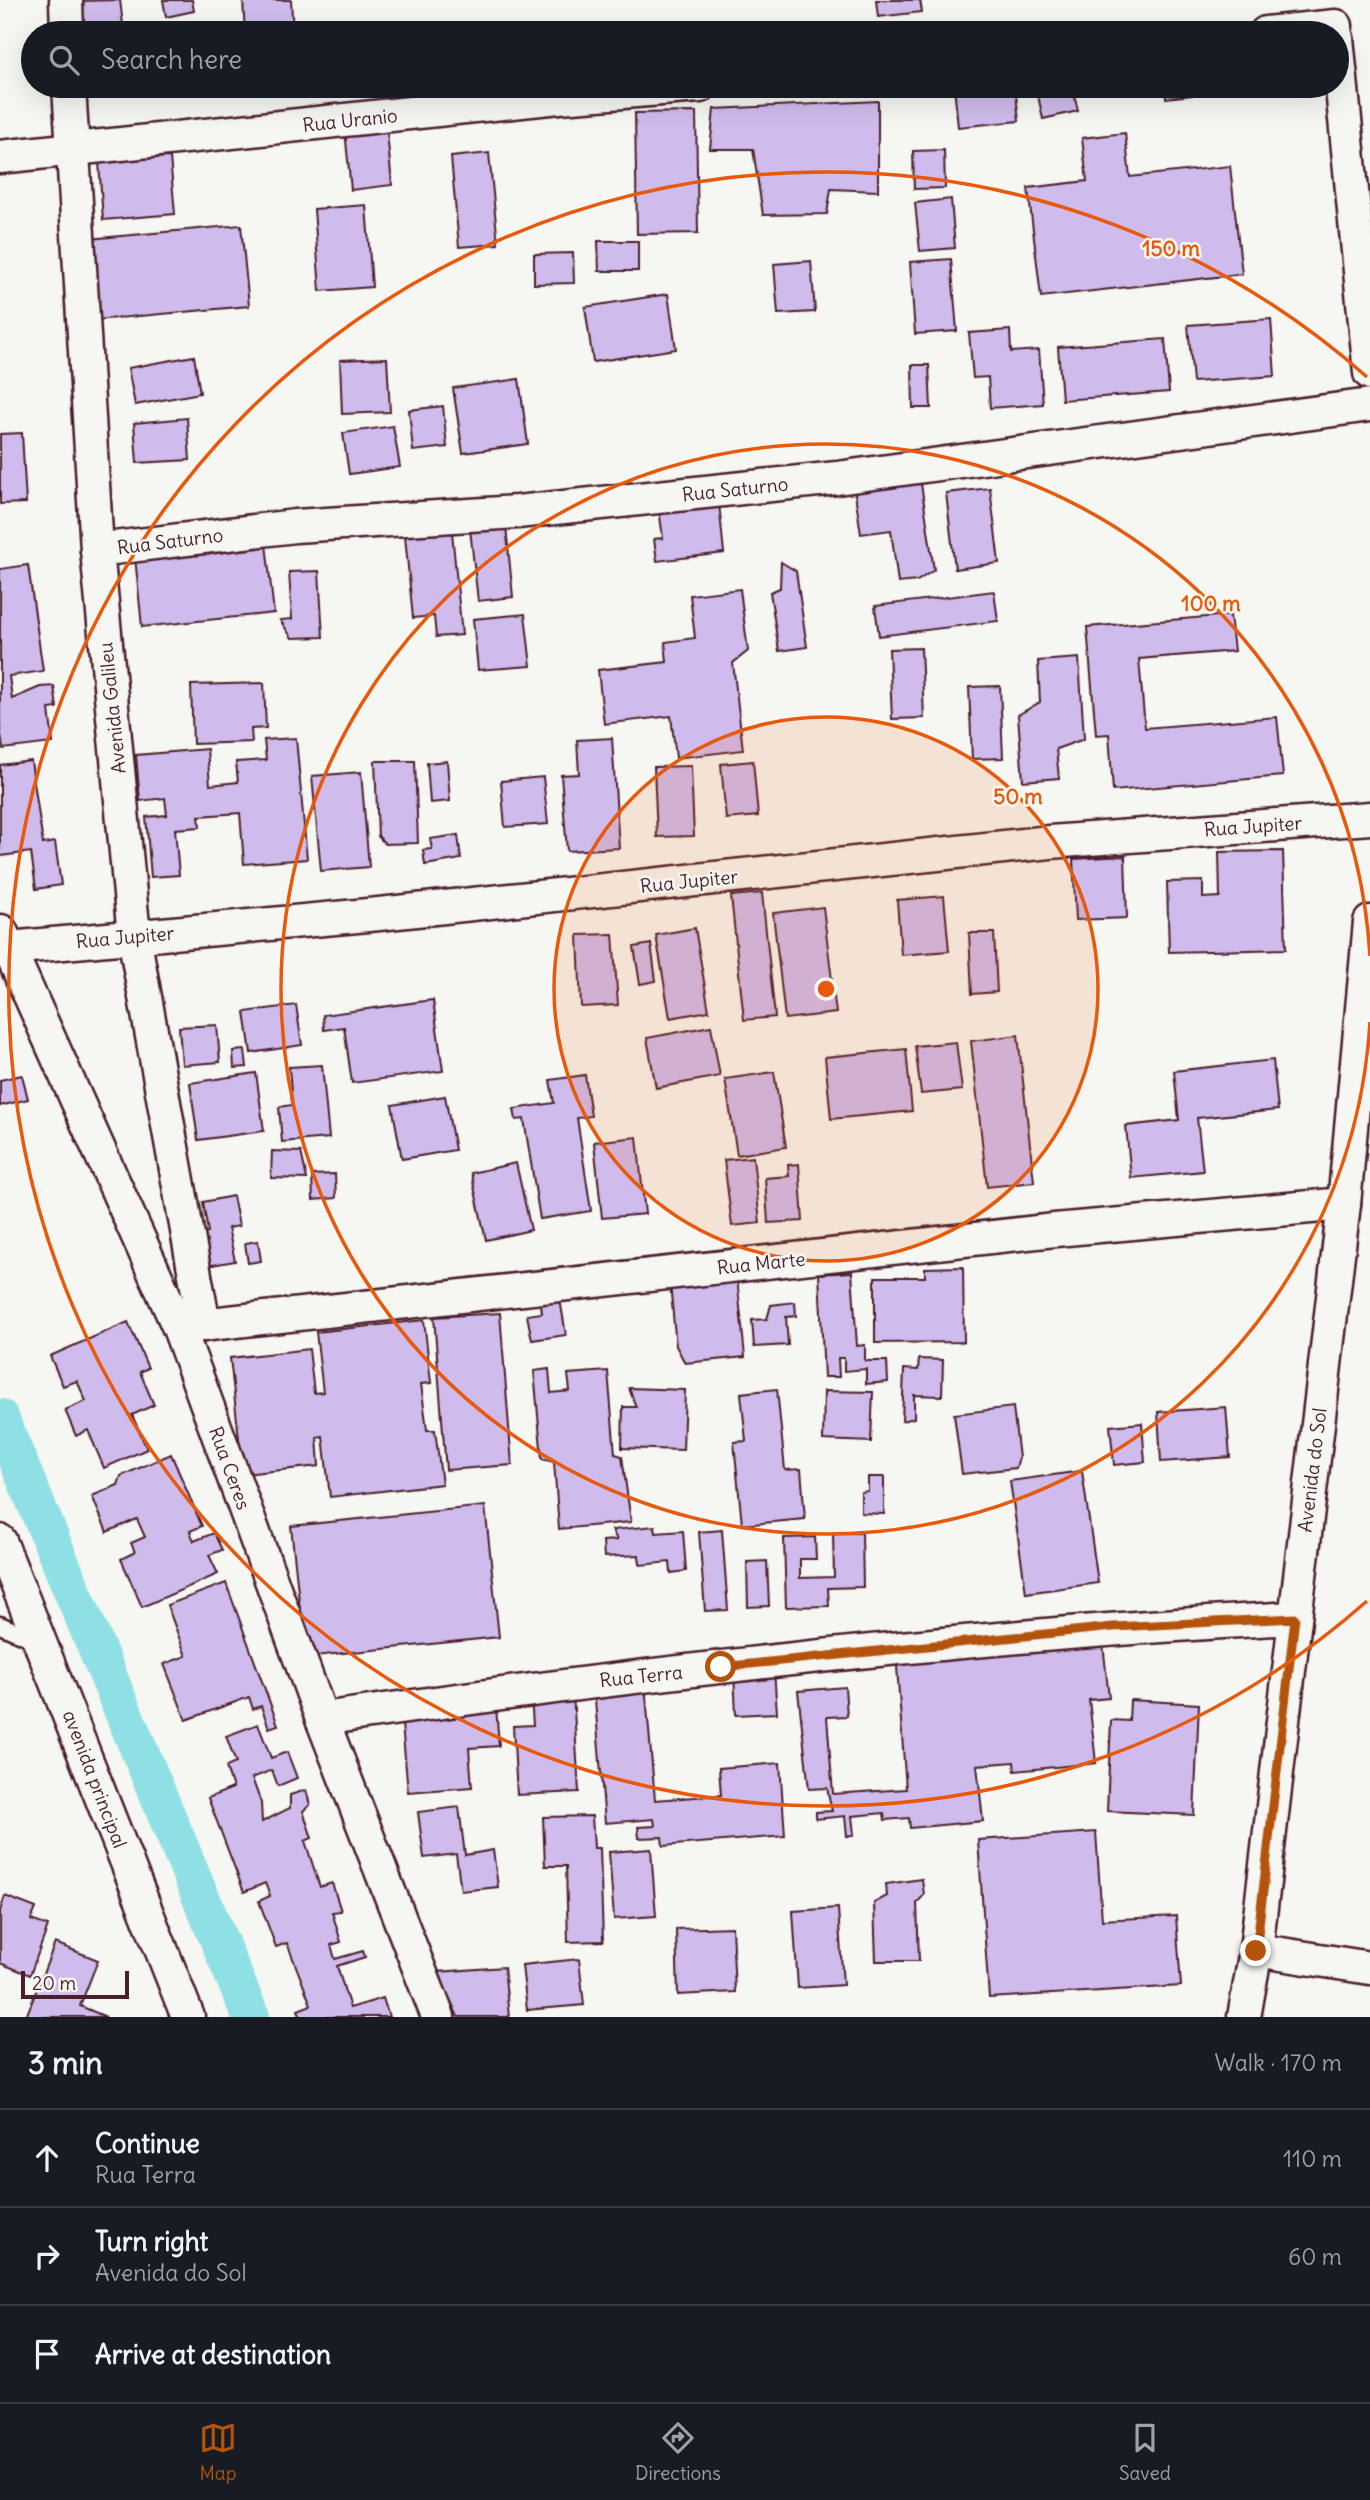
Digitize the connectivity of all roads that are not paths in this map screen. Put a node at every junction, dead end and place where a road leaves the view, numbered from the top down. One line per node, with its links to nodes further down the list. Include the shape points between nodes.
1 (66, 0): 2 (street)
2 (67, 21)
3 (69, 98): 6 (street, Avenida Galileu)
4 (550, 98): 6 (street, Rua Uranio)
5 (1342, 98): 8 (street)
6 (71, 151): 7 (street, Rua Uranio); 10 (street, Avenida Galileu)
7 (0, 157)
8 (1370, 373)
9 (1370, 405): 10 (street, Rua Saturno, via 837,478 517,512 295,526)
10 (97, 550): 13 (street, Avenida Galileu)
11 (1370, 818): 13 (street, Rua Jupiter, via 1050,842)
12 (1370, 922): 15 (street, Avenida do Sol)
13 (134, 936): 14 (street, Rua Jupiter); 16 (street, Avenida Galileu)
14 (4, 939): 16 (street, Rua Ceres)
15 (1344, 1204): 16 (street, Rua Marte, via 1055,1230); 18 (street, Avenida do Sol)
16 (191, 1326): 21 (street, Rua Ceres)
17 (0, 1541): 20 (street, avenida principal)
18 (1295, 1618): 21 (street, Rua Terra, via 1113,1627 901,1647 556,1685); 22 (street, Avenida do Sol)
19 (0, 1625): 20 (lane)
20 (42, 1643): 24 (street, avenida principal)
21 (322, 1718): 25 (street, Rua Ceres)
22 (1256, 1951): 23 (street); 26 (street, Avenida do Sol)
23 (1370, 1968)
24 (188, 2017)
25 (438, 2017)
26 (1244, 2017)

